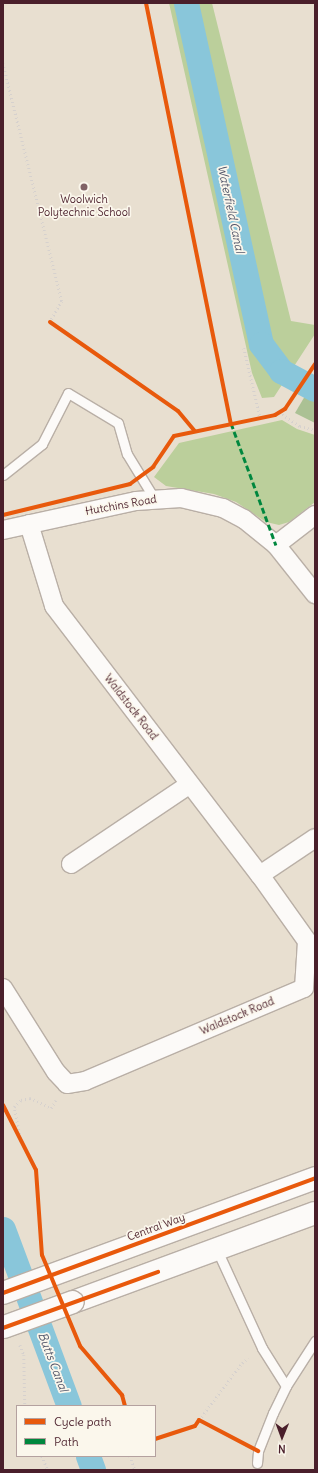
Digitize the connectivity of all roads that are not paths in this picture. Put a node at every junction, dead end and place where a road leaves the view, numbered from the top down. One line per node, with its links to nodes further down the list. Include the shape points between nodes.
1 (3, 475): 2 (lane, via 42,444 68,393 118,423 127,454)
2 (154, 498): 4 (street, Hutchins Road); 6 (street, Hutchins Road, via 181,498 222,508 244,519)
3 (315, 515): 6 (street)
4 (29, 524): 5 (street, Hutchins Road); 8 (street, Waldstock Road, via 54,606)
5 (3, 530)
6 (276, 545): 7 (street, Hutchins Road)
7 (315, 594)
8 (190, 784): 10 (street); 11 (street, Waldstock Road)
9 (315, 838): 11 (street)
10 (71, 864)
11 (260, 875): 12 (street, Waldstock Road, via 307,942 304,988 85,1081 61,1078)
12 (3, 988)
13 (315, 1178): 16 (main road, Central Way)
14 (315, 1213): 15 (main road)
15 (217, 1250): 17 (main road, bridge, via 73,1302); 19 (lane, via 262,1348)
16 (3, 1293)
17 (9, 1332)
18 (315, 1342): 19 (lane)
19 (286, 1386): 20 (lane, via 258,1451)
20 (257, 1463)

